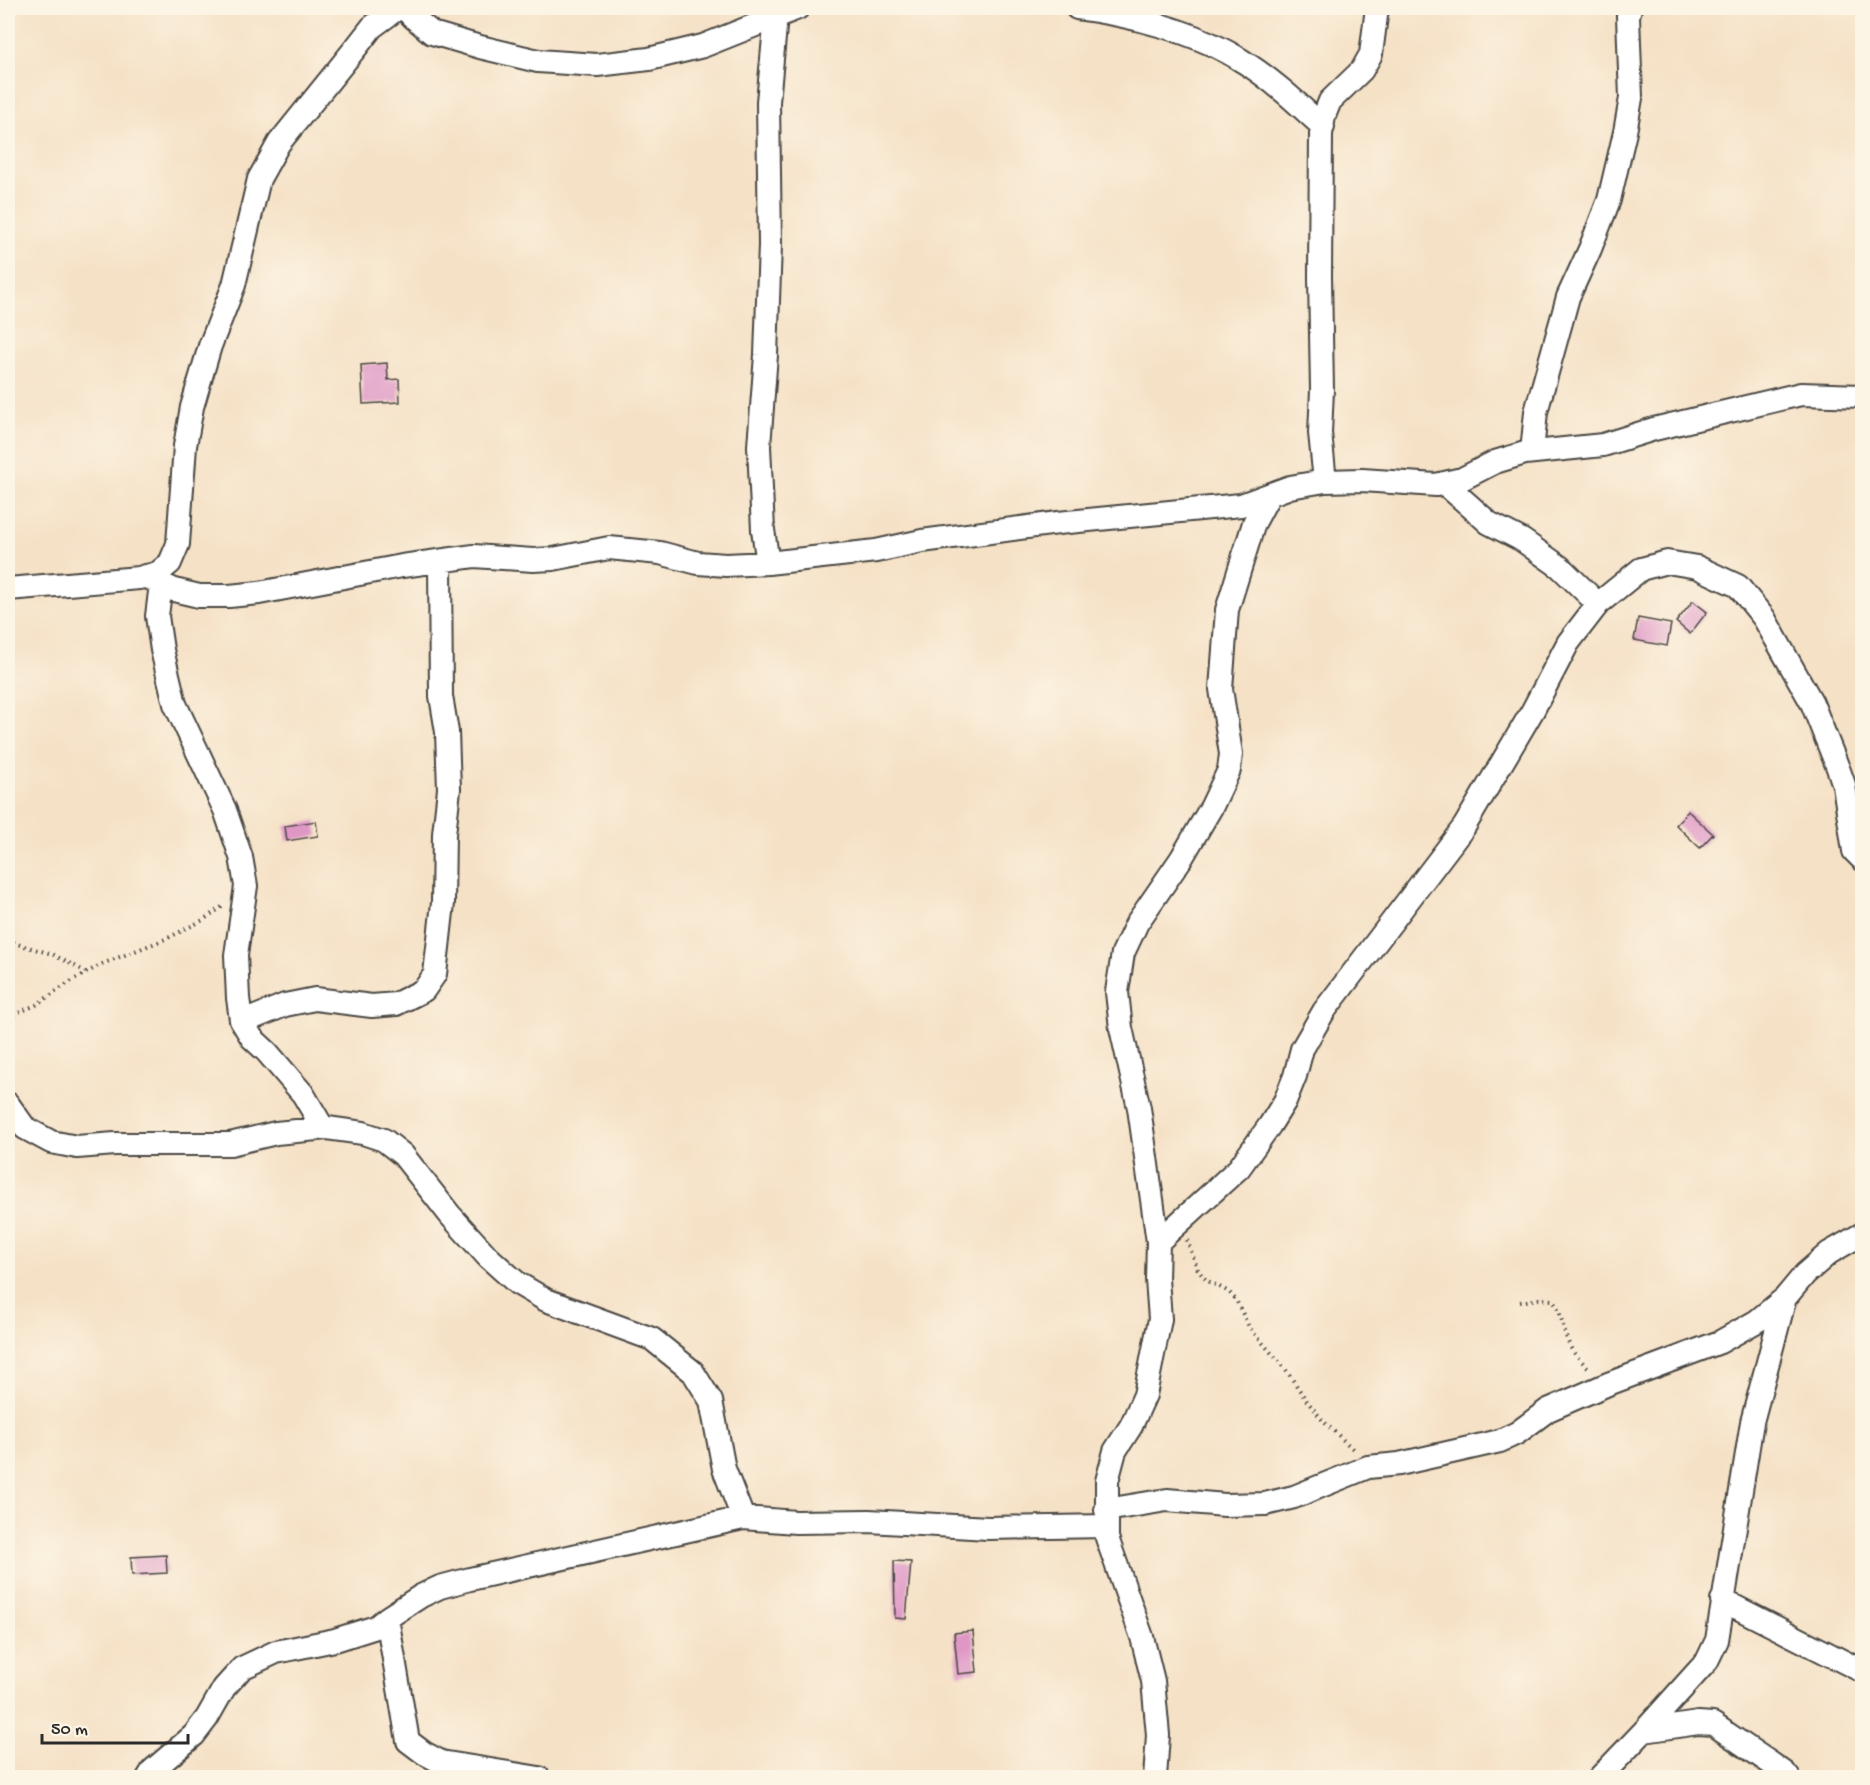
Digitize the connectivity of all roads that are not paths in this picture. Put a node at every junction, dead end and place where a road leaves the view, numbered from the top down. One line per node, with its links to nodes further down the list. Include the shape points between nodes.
1 (397, 8): 6 (street, via 432,33 480,47 538,61 597,65 649,59 703,46); 15 (street, via 372,27 279,143 259,179 234,285 192,407 184,446 178,544 170,563)
2 (798, 8): 6 (street)
3 (1077, 8): 7 (street, via 1139,20 1195,37 1244,61)
4 (1377, 8): 7 (street, via 1371,54 1362,70 1330,101)
5 (1630, 8): 9 (street, via 1631,98 1609,200 1568,297 1536,412)
6 (776, 16): 14 (street, via 768,102 770,245 759,446)
7 (1323, 127): 10 (street, via 1320,433)
8 (1863, 396): 9 (street, via 1801,394 1603,445)
9 (1532, 452): 11 (street)
10 (1325, 481): 11 (street); 12 (street)
11 (1444, 483): 17 (street, via 1489,523 1560,567)
12 (1269, 495): 14 (street, via 1241,505 1058,523); 23 (street, via 1254,524 1227,610 1221,689 1231,754 1229,770 1181,859 1137,923 1123,953 1117,992 1139,1107)
13 (440, 561): 14 (street, via 474,556 553,559 609,548 660,553 698,563); 15 (street, via 229,596 199,596); 19 (street, via 441,696 449,789 435,974 424,990 396,1004 372,1006 315,999)
14 (768, 563)
15 (153, 580): 16 (street); 19 (street, via 162,650 176,704 225,810 241,857 246,886 236,955)
16 (8, 589)
17 (1598, 603): 18 (street, via 1641,569 1667,562 1697,567 1738,586 1764,618 1812,703 1844,785 1854,852); 23 (street, via 1568,643 1464,826 1311,1031 1285,1101 1270,1125 1239,1168)
18 (1863, 859)
19 (241, 1020): 21 (street, via 252,1038 303,1094)
20 (8, 1104): 21 (street, via 25,1128 51,1142 77,1147 230,1144 276,1133)
21 (323, 1128): 25 (street, via 384,1140 403,1155 457,1223 517,1283 546,1300 652,1340 693,1372 711,1401 724,1469)
22 (1863, 1234): 24 (street, via 1829,1253)
23 (1158, 1242): 26 (street, via 1160,1319 1153,1360 1145,1395 1115,1451 1107,1481)
24 (1785, 1298): 26 (street, via 1757,1321 1720,1342 1548,1410 1500,1441 1399,1464 1368,1467 1266,1504 1167,1500); 27 (street, via 1752,1422)
25 (743, 1518): 26 (street, via 988,1528); 28 (street, via 440,1587)
26 (1106, 1518): 33 (street, via 1107,1538 1142,1637 1153,1681 1158,1735)
27 (1722, 1600): 29 (street); 30 (street, via 1717,1640 1707,1661)
28 (387, 1617): 31 (street, via 376,1627 276,1652 242,1668 194,1735); 32 (street, via 408,1741 441,1762)
29 (1863, 1671)
30 (1644, 1731): 34 (street); 35 (street, via 1713,1724)
31 (148, 1778)
32 (539, 1778)
33 (1155, 1778)
34 (1599, 1778)
35 (1789, 1778)

